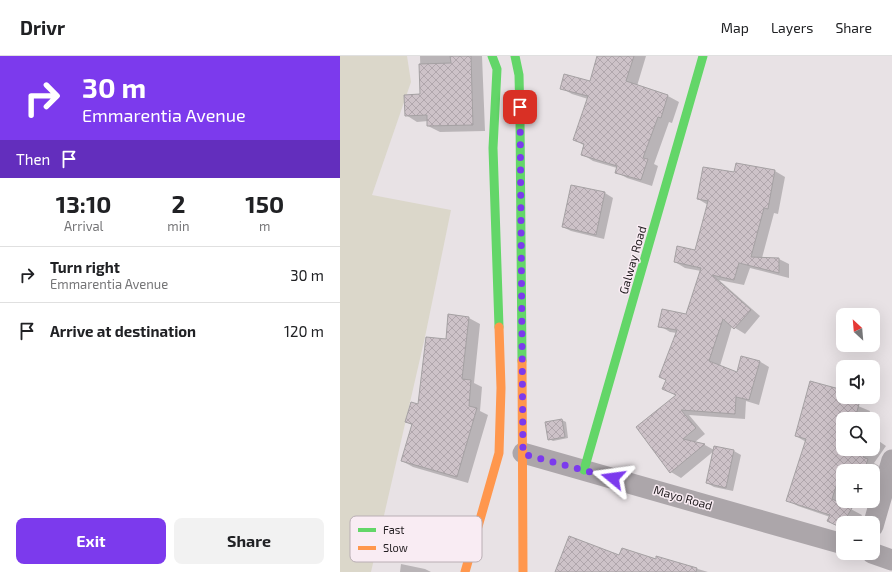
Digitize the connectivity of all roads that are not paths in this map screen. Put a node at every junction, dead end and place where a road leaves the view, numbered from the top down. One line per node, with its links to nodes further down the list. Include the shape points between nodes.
1 (492, 56): 7 (street, via 497,69 493,148 501,388 499,453)
2 (515, 56): 4 (street, via 519,76 520,119)
3 (703, 56): 6 (street, Galway Road)
4 (523, 454): 6 (street, Mayo Road); 14 (street)
5 (892, 460): 8 (street)
6 (584, 470): 9 (street, Mayo Road)
7 (481, 516)
8 (876, 516)
9 (836, 542)
10 (880, 556): 11 (street)
11 (892, 560)
12 (468, 562): 13 (street)
13 (465, 572)
14 (523, 572)

